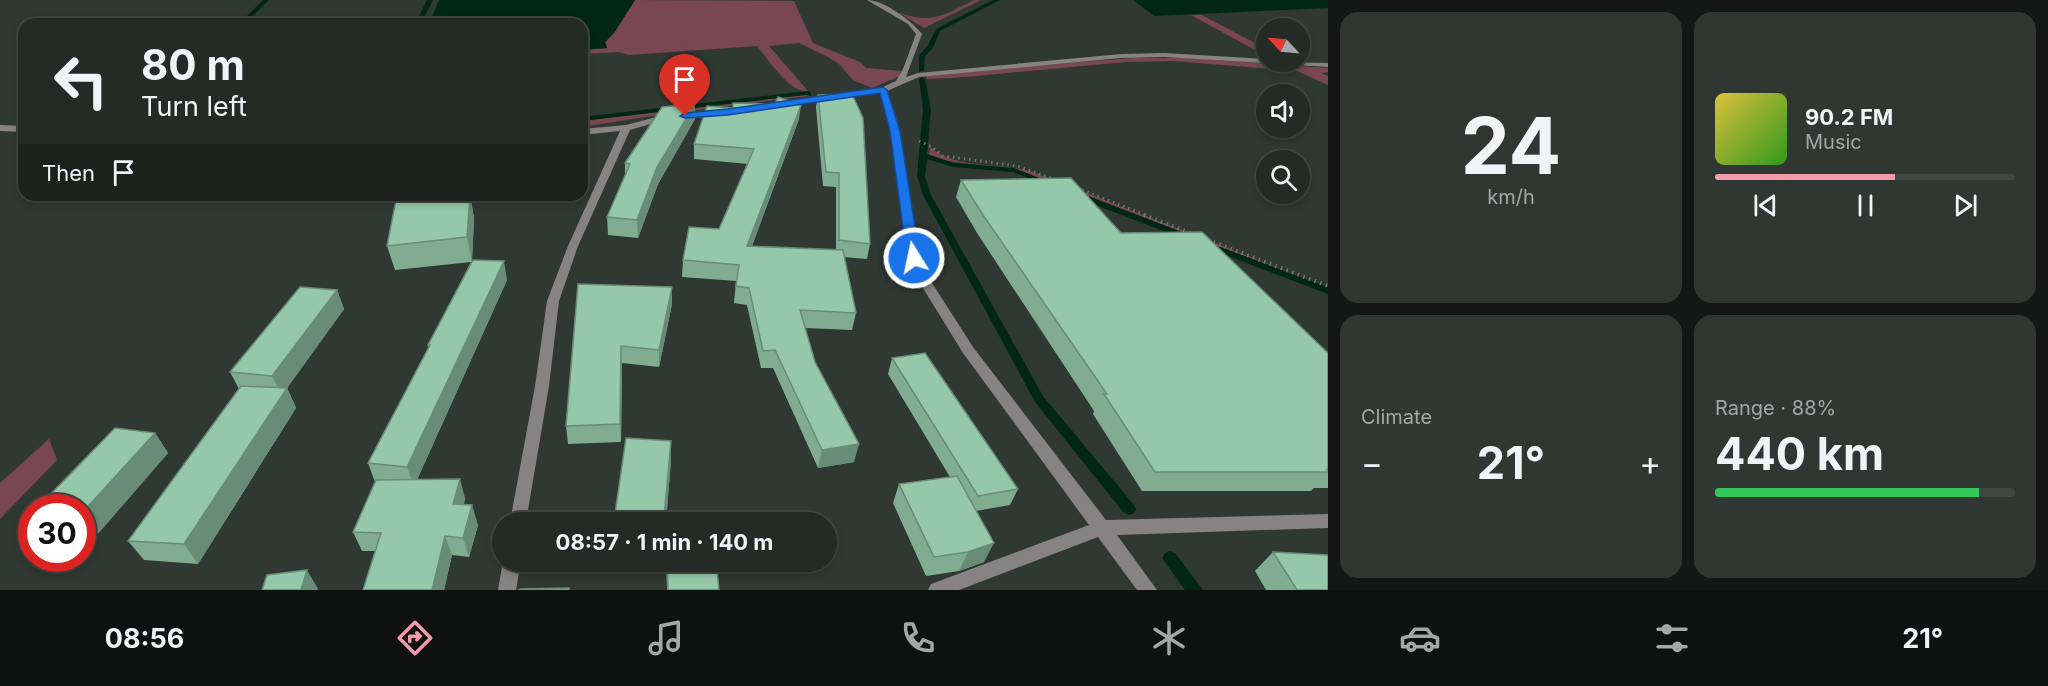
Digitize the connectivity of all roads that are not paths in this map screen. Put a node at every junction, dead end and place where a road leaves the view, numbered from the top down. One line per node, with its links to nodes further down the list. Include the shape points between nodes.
1 (870, 0): 3 (street, via 910,23 919,34)
2 (1328, 65): 3 (street, via 1121,56 918,75)
3 (900, 82): 4 (street)
4 (883, 90): 5 (street); 13 (street, via 895,131 910,242 919,272 968,350)
5 (768, 106)
6 (728, 112): 8 (street, via 664,118)
7 (0, 128): 9 (street)
8 (626, 128): 10 (street); 11 (street, via 553,301)
9 (18, 129)
10 (588, 131)
11 (520, 512)
12 (1328, 521): 13 (street)
13 (1101, 528): 16 (street); 17 (street)
14 (510, 572): 15 (street)
15 (507, 590)
16 (937, 590)
17 (1148, 590)

